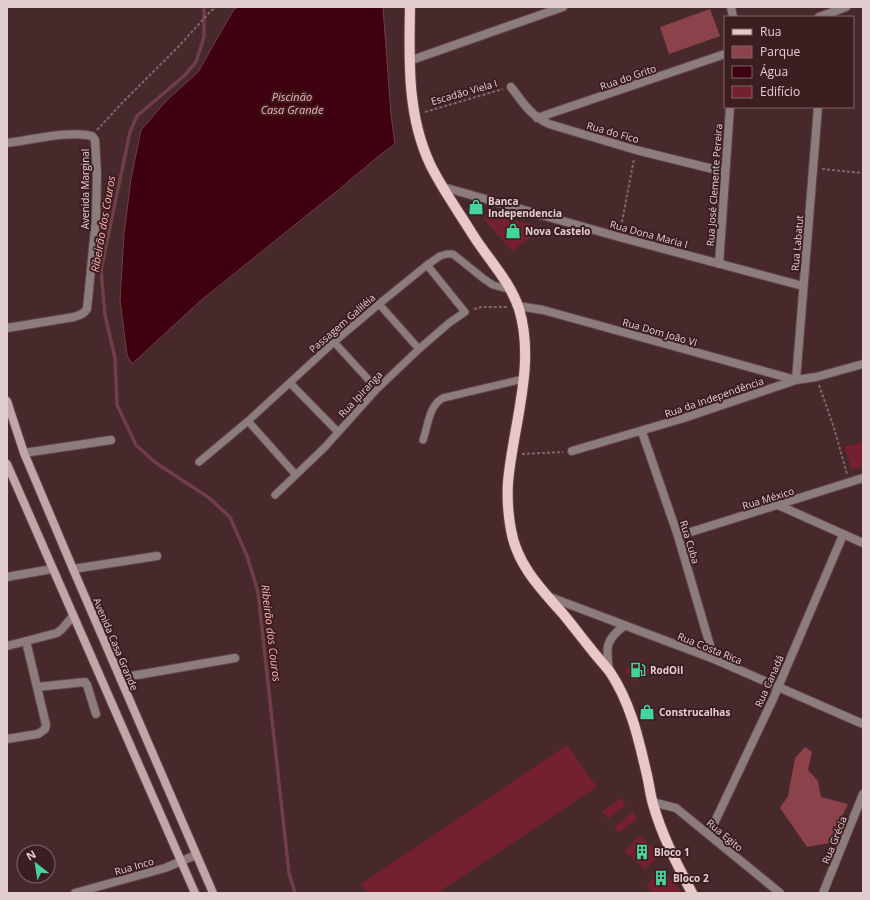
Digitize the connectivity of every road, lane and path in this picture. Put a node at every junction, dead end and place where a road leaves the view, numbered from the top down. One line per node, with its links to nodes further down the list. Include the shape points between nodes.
1 (216, 7): 14 (path, Avenida Marginal)
2 (410, 7): 8 (main road)
3 (563, 7): 5 (street)
4 (846, 7): 6 (street)
5 (544, 10): 8 (street)
6 (823, 16)
7 (724, 54): 13 (street, Rua do Grito)
8 (409, 61): 20 (main road, via 415,119 430,164)
9 (511, 87): 12 (path, Escadão Viela I); 13 (street, Rua do Fico)
10 (730, 108): 18 (street, Rua José Clemente Pereira)
11 (818, 108): 17 (street, Rua Labatut)
12 (422, 113)
13 (537, 118): 16 (street, Rua do Fico, via 549,124)
14 (92, 136): 15 (street, via 71,134); 29 (street, Avenida Marginal, via 95,140 97,174 96,220 87,309 74,317)
15 (7, 143)
16 (636, 150): 18 (street, Rua do Fico); 21 (path)
17 (814, 168): 19 (path); 24 (street, Rua Labatut)
18 (725, 172): 22 (street, Rua José Clemente Pereira)
19 (863, 173)
20 (443, 187): 21 (street, Rua Dona Maria I); 25 (main road)
21 (619, 236): 22 (street, Rua Dona Maria I)
22 (719, 264): 24 (street, Rua Dona Maria I)
23 (427, 265): 25 (lane, Passagem Galiléia, via 440,256 453,254 484,280); 26 (lane, Passagem Galiléia); 28 (lane)
24 (803, 286): 35 (street, Rua Labatut)
25 (510, 290): 27 (main road)
26 (379, 304): 30 (lane, Passagem Galiléia); 31 (lane)
27 (518, 306): 28 (path, via 482,307); 34 (main road, via 524,340); 35 (street, Rua Dom João VI, via 543,310)
28 (465, 312): 31 (lane, Rua Ipiranga)
29 (7, 328)
30 (334, 342): 36 (lane, Passagem Galiléia); 37 (lane)
31 (419, 349): 37 (lane, Rua Ipiranga)
32 (863, 364): 33 (street, Rua da Independência)
33 (816, 377): 35 (street, Rua da Independência); 51 (path, via 834,428)
34 (523, 379): 43 (lane, via 439,400 434,406); 61 (main road, via 508,483 508,510 516,552 527,572)
35 (796, 380): 41 (street, Rua da Independência)
36 (290, 383): 39 (lane, Passagem Galiléia); 40 (lane)
37 (377, 389): 40 (lane, Rua Ipiranga)
38 (7, 401): 45 (main road, Avenida Casa Grande)
39 (248, 421): 47 (lane, Passagem Galiléia); 49 (lane)
40 (338, 432): 49 (lane, Rua Ipiranga)
41 (642, 432): 44 (street, Rua da Independência); 55 (street, Rua Cuba)
42 (111, 440): 45 (street)
43 (423, 440)
44 (572, 451): 46 (path)
45 (24, 453): 59 (main road, Avenida Casa Grande)
46 (520, 454)
47 (199, 462)
48 (7, 464): 58 (main road)
49 (296, 475): 52 (lane, Rua Ipiranga)
50 (863, 478): 51 (street, Rua México)
51 (849, 483): 53 (street, Rua México)
52 (275, 495)
53 (778, 505): 54 (street); 55 (street, Rua México)
54 (843, 535): 56 (street); 70 (street, Rua Canadá)
55 (678, 536): 67 (street, Rua Cuba)
56 (863, 543)
57 (157, 556): 59 (street)
58 (52, 569): 60 (street); 62 (main road)
59 (73, 569): 69 (main road, Avenida Casa Grande)
60 (7, 577)
61 (547, 596): 63 (street, Rua Costa Rica); 68 (main road)
62 (73, 616): 64 (street, via 57,633); 79 (main road)
63 (624, 626): 67 (street, Rua Costa Rica); 68 (street, via 614,633 608,642 606,652)
64 (26, 641): 65 (street); 71 (street)
65 (7, 646)
66 (235, 658): 69 (street)
67 (714, 659): 70 (street, Rua Costa Rica)
68 (609, 670): 76 (main road, via 630,711)
69 (120, 678): 78 (main road, Avenida Casa Grande)
70 (778, 686): 73 (street, Rua Costa Rica); 77 (street, Rua Canadá)
71 (37, 687): 72 (street, via 82,681 87,685); 74 (street, via 45,729 38,734)
72 (96, 714)
73 (863, 724)
74 (7, 739)
75 (863, 794): 85 (street, Rua Grécia)
76 (652, 802): 77 (street, Rua Egito, via 676,808); 83 (main road, via 674,859)
77 (709, 834): 84 (street, Rua Egito)
78 (196, 854): 79 (street, Rua Inco); 82 (main road, Avenida Casa Grande)
79 (182, 861): 80 (street, Rua Inco); 81 (main road)
80 (75, 893)
81 (195, 893)
82 (213, 893)
83 (692, 893)
84 (780, 893)
85 (823, 893)

